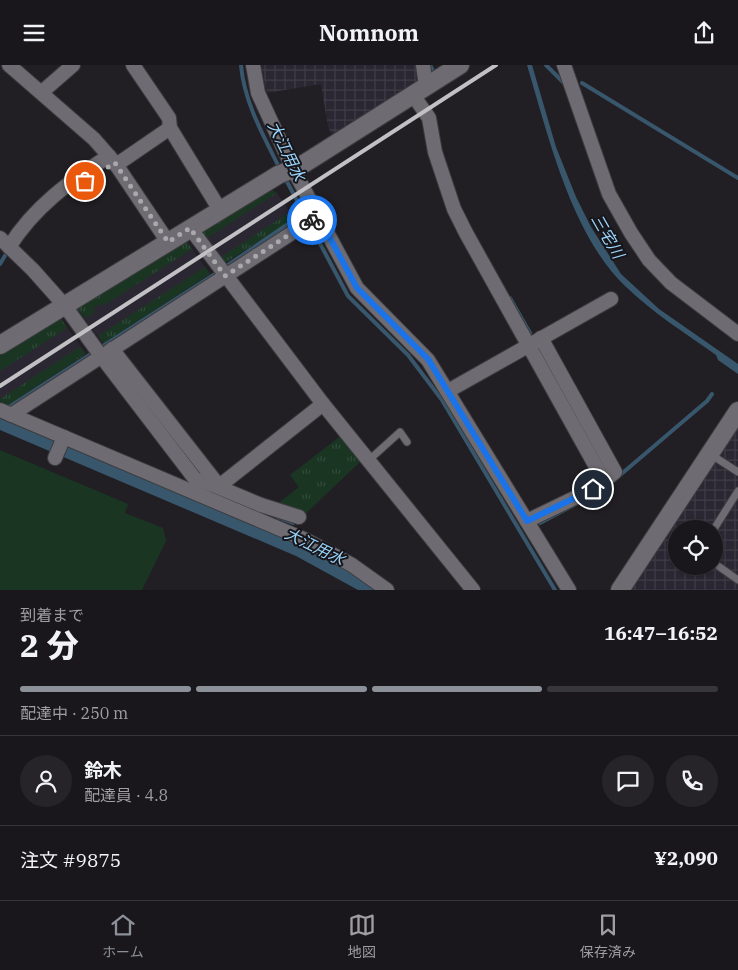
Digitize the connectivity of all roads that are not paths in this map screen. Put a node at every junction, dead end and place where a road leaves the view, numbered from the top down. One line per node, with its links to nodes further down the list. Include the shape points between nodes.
1 (9, 65): 9 (street)
2 (73, 65): 9 (street)
3 (133, 65): 10 (street, via 169,117)
4 (253, 65): 12 (street, via 258,93)
5 (423, 65): 8 (street)
6 (460, 65): 8 (street)
7 (564, 65): 21 (street, via 609,194 631,233 649,260 671,283)
8 (420, 91): 12 (street); 22 (street, via 454,209)
9 (42, 92): 11 (street, via 94,139)
10 (170, 129): 11 (street); 13 (street)
11 (113, 161): 16 (street); 17 (street, via 66,184)
12 (286, 172): 13 (street); 14 (street)
13 (220, 210): 15 (street)
14 (312, 220): 18 (street); 25 (street, via 357,288 428,359)
15 (190, 228): 16 (street); 18 (street)
16 (168, 242): 20 (street)
17 (8, 245): 20 (street)
18 (225, 276): 24 (street); 26 (street)
19 (611, 299): 22 (street)
20 (65, 306): 23 (street); 24 (street)
21 (738, 333)
22 (534, 342): 25 (street); 39 (street, via 604,481)
23 (0, 345)
24 (106, 353): 28 (street); 35 (street)
25 (448, 391): 39 (street)
26 (324, 403): 33 (street); 35 (street)
27 (738, 411): 31 (street)
28 (6, 412): 29 (street)
29 (64, 438): 32 (street); 42 (street, via 306,540 352,565)
30 (407, 442): 33 (lane, via 400,432)
31 (710, 453): 34 (lane); 45 (street)
32 (56, 457)
33 (369, 460): 43 (street)
34 (738, 472)
35 (219, 486): 37 (street, via 261,505)
36 (738, 491): 38 (lane)
37 (299, 517)
38 (720, 520)
39 (527, 521): 44 (street)
40 (723, 569): 41 (lane)
41 (738, 579)
42 (387, 590)
43 (473, 590)
44 (569, 590)
45 (620, 590)

